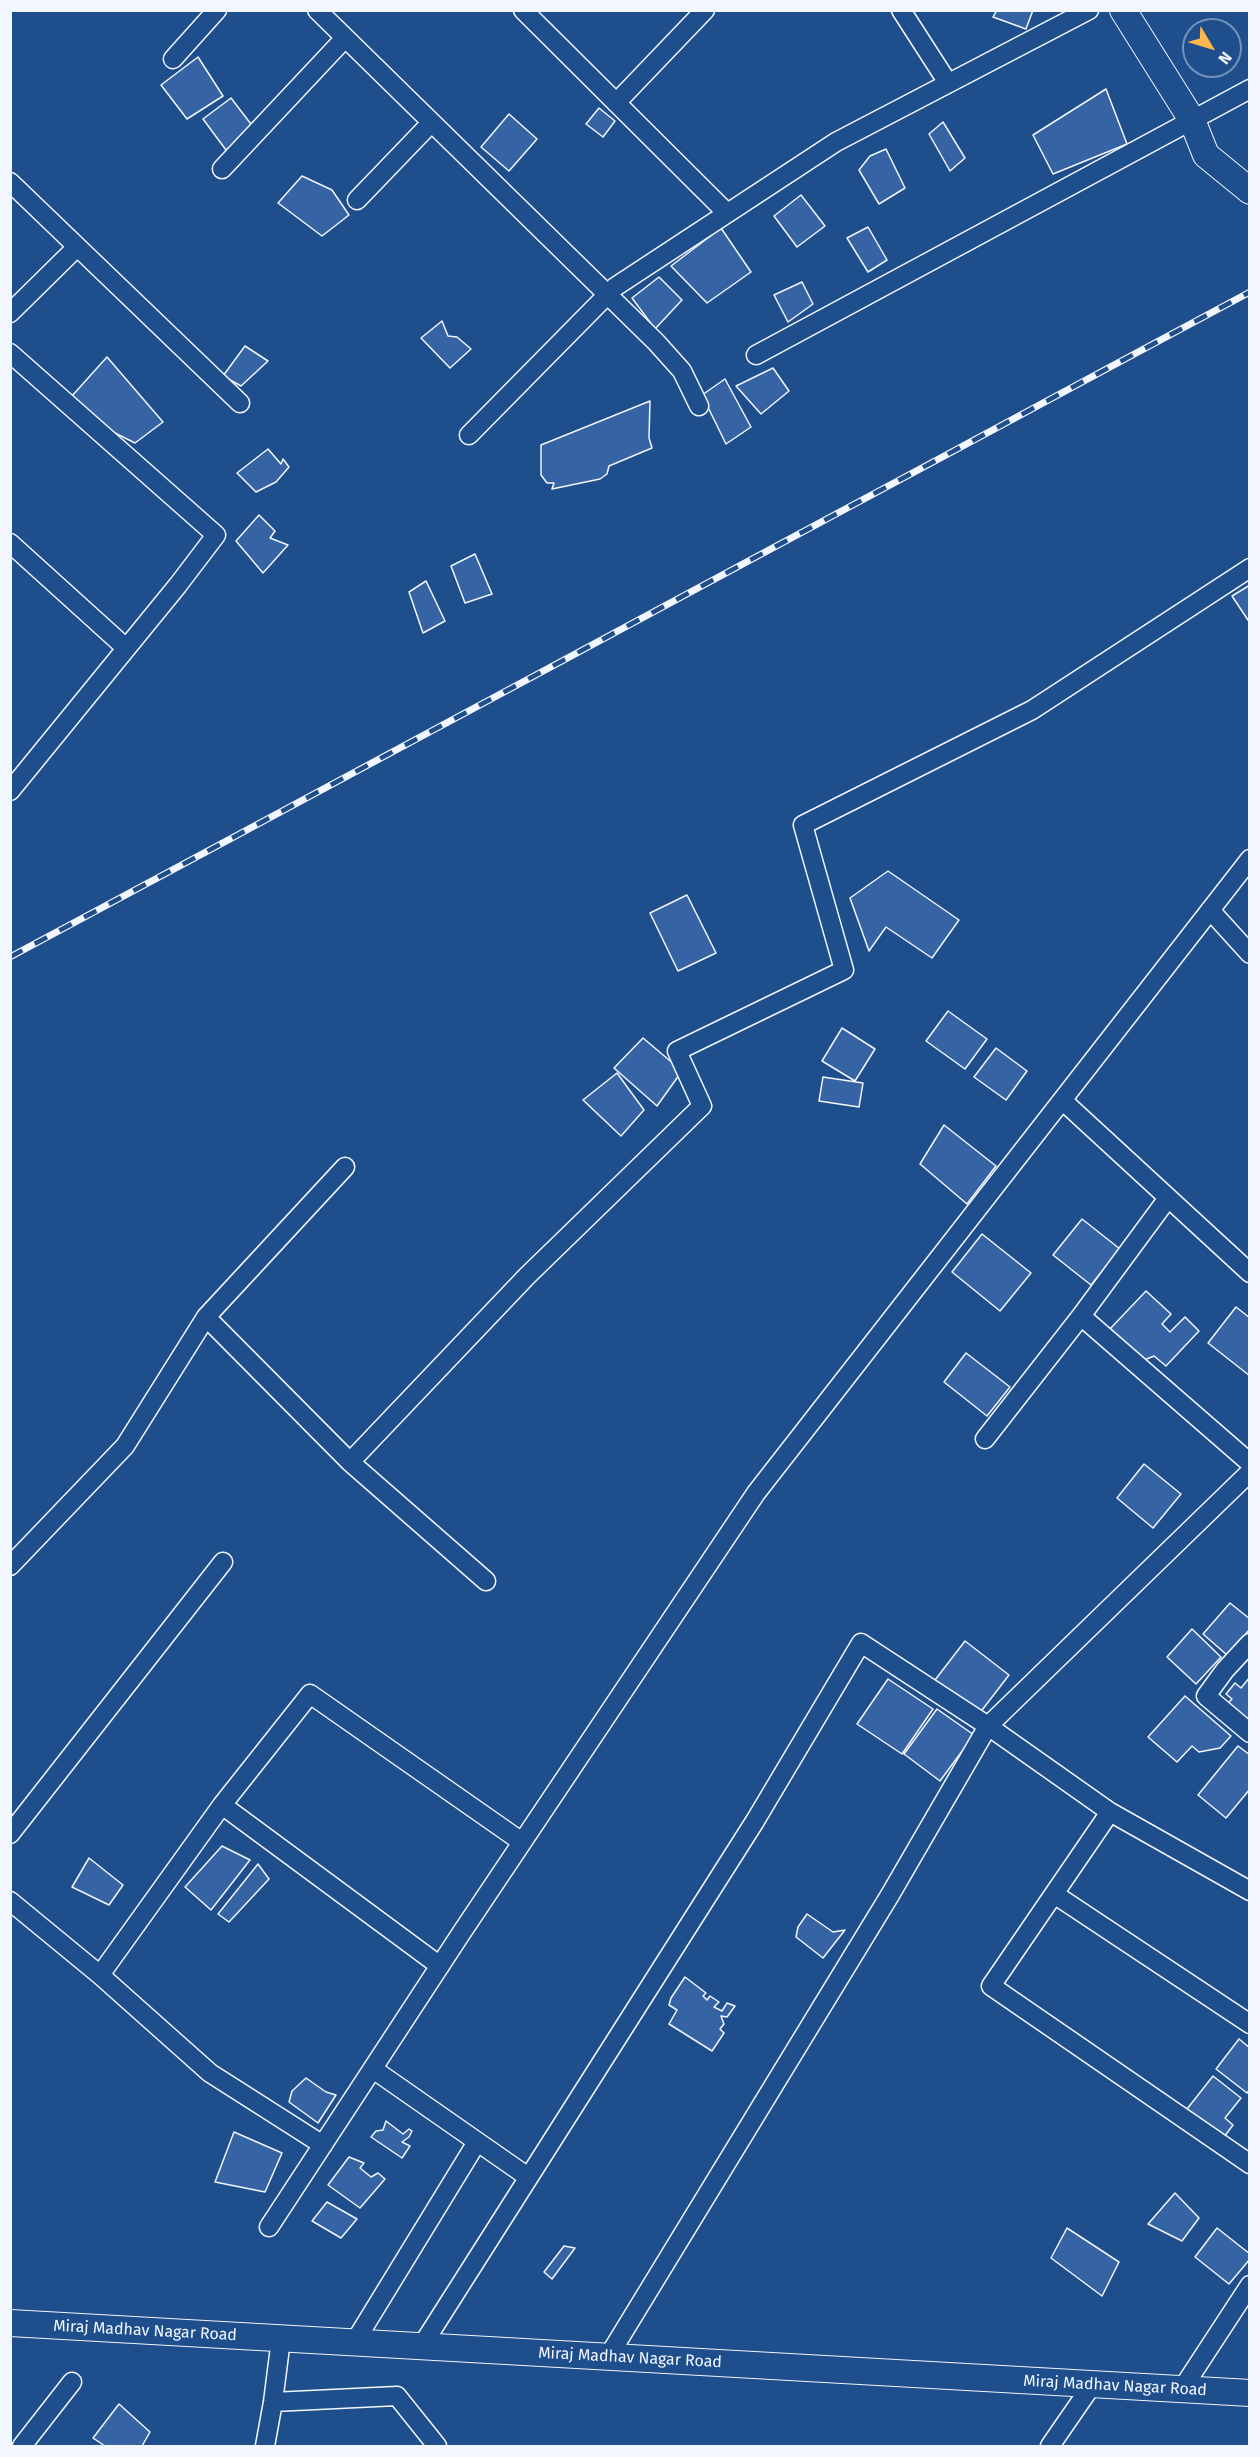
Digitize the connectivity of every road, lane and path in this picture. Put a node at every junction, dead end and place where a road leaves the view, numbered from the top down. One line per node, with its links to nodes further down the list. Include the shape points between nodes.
1 (217, 10): 9 (street)
2 (317, 10): 8 (street)
3 (705, 10): 12 (street)
4 (901, 10): 10 (street)
5 (1089, 10): 10 (street)
6 (1124, 10): 13 (street)
7 (525, 11): 12 (street)
8 (345, 38): 14 (street); 15 (street)
9 (173, 59)
10 (948, 83): 19 (street, via 836,142)
11 (1250, 89): 13 (street)
12 (616, 103): 19 (street)
13 (1192, 120): 17 (street, via 1206,155); 24 (street)
14 (431, 123): 18 (street); 21 (street)
15 (222, 169)
16 (10, 182): 20 (street)
17 (1250, 190)
18 (357, 200)
19 (727, 213): 21 (street)
20 (77, 248): 22 (street); 25 (street)
21 (608, 295): 26 (street, via 682,371); 27 (street)
22 (10, 313)
23 (10, 354): 30 (street, via 216,535)
24 (756, 355)
25 (240, 403)
26 (699, 406)
27 (469, 435)
28 (10, 543): 30 (street)
29 (1250, 568): 42 (street, via 1032,710 803,825 844,970 677,1051 702,1106 527,1276)
30 (126, 648): 31 (street)
31 (10, 791)
32 (1250, 859): 33 (street)
33 (1210, 910): 34 (street); 35 (street)
34 (1250, 954)
35 (1062, 1100): 37 (street); 54 (street, via 756,1493)
36 (345, 1167): 40 (street)
37 (1168, 1198): 38 (street); 39 (street)
38 (1250, 1273)
39 (1082, 1316): 41 (street); 43 (street)
40 (206, 1317): 42 (street); 46 (street, via 125,1446)
41 (985, 1439)
42 (350, 1462): 47 (street)
43 (1250, 1462)
44 (1250, 1472): 49 (street)
45 (223, 1562): 53 (street)
46 (10, 1566)
47 (486, 1581)
48 (1250, 1643): 50 (street, via 1206,1696)
49 (988, 1726): 52 (street); 65 (street, via 861,1643 755,1821); 72 (street, via 890,1895)
50 (1250, 1733)
51 (222, 1805): 54 (street, via 310,1694); 58 (street); 59 (street)
52 (1110, 1812): 55 (street); 56 (street)
53 (10, 1834)
54 (522, 1842): 58 (street)
55 (1250, 1891)
56 (1054, 1894): 60 (street); 64 (street, via 991,1986)
57 (10, 1901): 59 (street)
58 (440, 1966): 61 (street)
59 (100, 1975): 63 (street, via 210,2073)
60 (1250, 2024)
61 (373, 2069): 62 (street); 63 (street)
62 (477, 2142): 65 (street); 70 (street)
63 (323, 2145): 66 (street)
64 (1250, 2164)
65 (528, 2177): 71 (street)
66 (270, 2227)
67 (1250, 2286): 75 (street)
68 (10, 2323): 69 (street, Miraj Madhav Nagar Road)
69 (281, 2339): 70 (street, Miraj Madhav Nagar Road); 77 (street)
70 (354, 2343): 71 (street, Miraj Madhav Nagar Road)
71 (421, 2347): 72 (street, Miraj Madhav Nagar Road)
72 (608, 2357): 74 (street, Miraj Madhav Nagar Road)
73 (72, 2382): 78 (street)
74 (1092, 2385): 75 (street, Miraj Madhav Nagar Road); 81 (street)
75 (1182, 2389): 76 (street, Miraj Madhav Nagar Road)
76 (1250, 2393)
77 (273, 2402): 79 (street); 80 (street, via 397,2396)
78 (22, 2446)
79 (264, 2446)
80 (437, 2446)
81 (1050, 2446)

